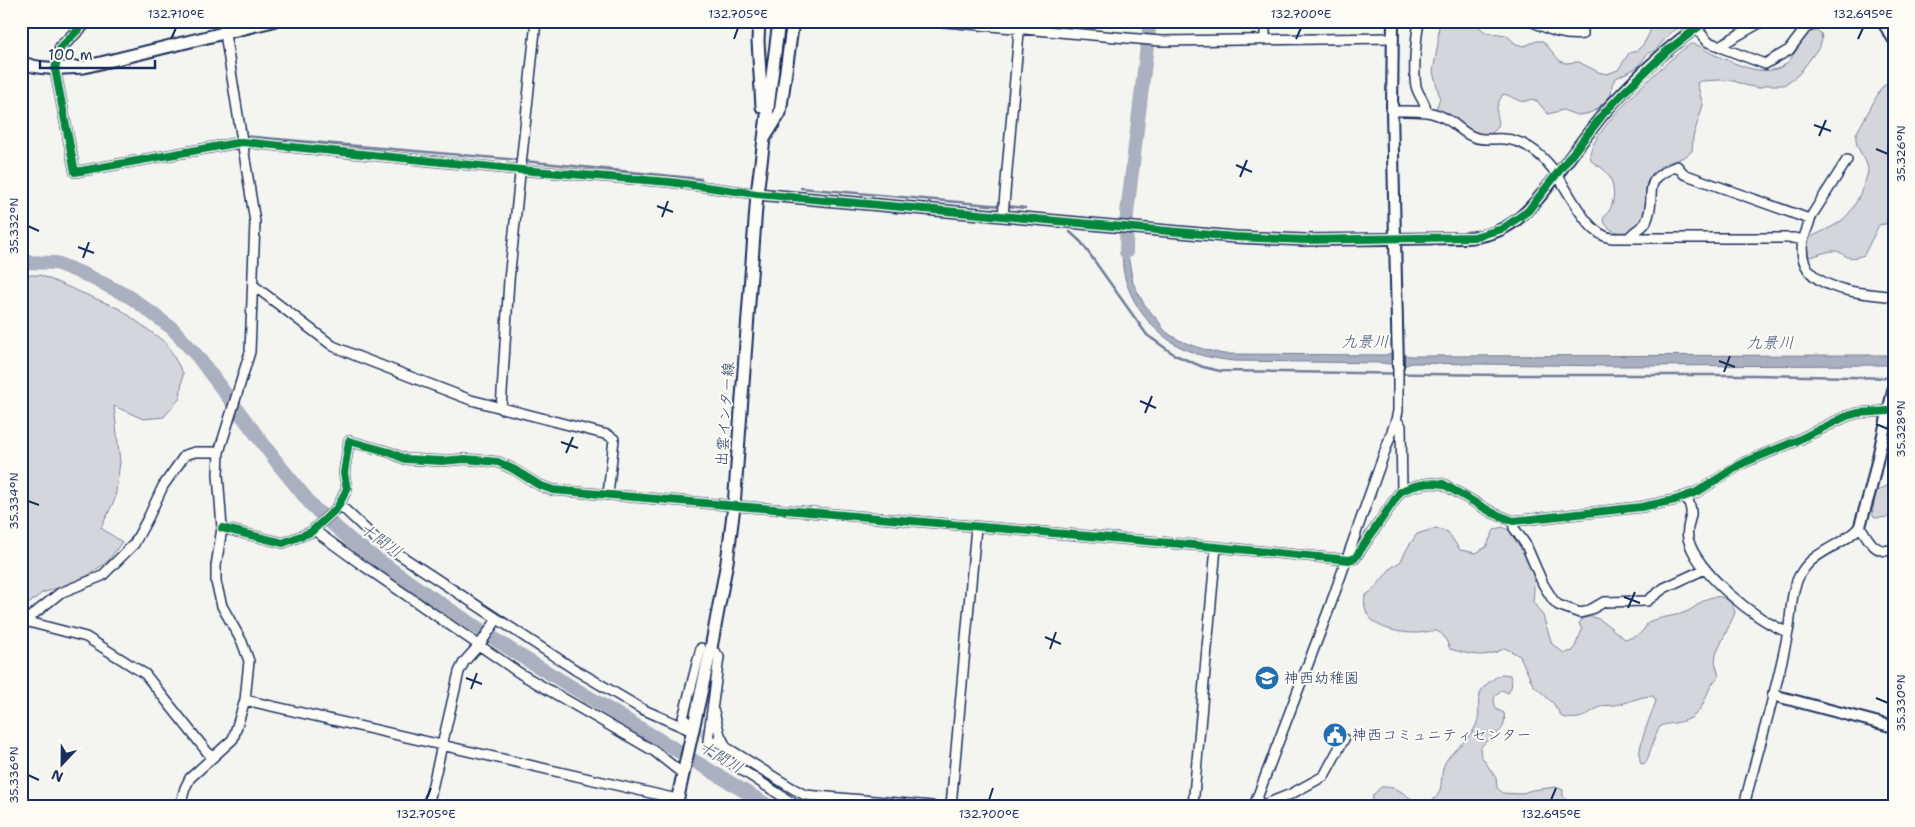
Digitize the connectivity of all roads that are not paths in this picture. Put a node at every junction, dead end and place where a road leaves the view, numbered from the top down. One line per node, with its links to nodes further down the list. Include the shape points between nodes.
1 (87, 21): 25 (street, via 61,47)
2 (274, 21): 18 (main road)
3 (536, 21): 31 (street)
4 (759, 21): 28 (main road)
5 (779, 21): 28 (main road, 出雲インター線)
6 (793, 21): 28 (main road, via 780,113)
7 (934, 21): 17 (street)
8 (1265, 21): 21 (street)
9 (1393, 21): 20 (street)
10 (1419, 21): 27 (street, via 1416,84)
11 (1531, 21): 12 (street, via 1573,36 1583,34)
12 (1582, 21)
13 (1706, 21): 19 (street)
14 (1763, 21): 23 (street)
15 (1818, 21): 23 (street, via 1804,29 1789,50 1765,64)
16 (1882, 21): 22 (street)
17 (1019, 25): 21 (street, via 1156,41); 34 (street)
18 (224, 27): 25 (main road, via 84,67); 29 (street)
19 (1696, 28): 23 (street, via 1708,42); 32 (street, via 1622,94)
20 (1393, 38): 21 (street); 26 (street)
21 (1266, 40)
22 (1894, 40)
23 (1719, 46)
24 (21, 62): 25 (main road)
25 (55, 69): 29 (street, via 75,172)
26 (1392, 110): 27 (street); 37 (street)
27 (1426, 112): 32 (street, via 1441,116 1476,138 1514,140 1531,148)
28 (763, 135): 33 (main road, 出雲インター線)
29 (242, 142): 31 (street); 39 (street, via 255,222)
30 (1847, 160): 35 (street)
31 (521, 170): 33 (street, via 670,182); 43 (street, via 509,280)
32 (1557, 174): 36 (street, via 1595,230 1609,238); 37 (street, via 1528,211 1494,233 1474,237)
33 (757, 194): 34 (street); 51 (main road, 出雲インター線)
34 (1003, 216): 37 (street, via 1268,239)
35 (1809, 220): 36 (street, via 1684,174 1677,166 1655,179 1646,222); 38 (street)
36 (1630, 237): 38 (street)
37 (1396, 239): 41 (street)
38 (1803, 240): 40 (street, via 1804,261 1820,281 1840,289)
39 (253, 285): 43 (street, via 333,346); 46 (street, via 250,352)
40 (1894, 297)
41 (1398, 371): 45 (street)
42 (1894, 386): 44 (street)
43 (501, 409): 48 (street, via 614,439)
44 (1888, 411): 49 (street, via 1847,416 1744,463); 53 (street)
45 (1396, 420): 47 (street, via 1401,426); 59 (street)
46 (218, 452): 55 (street); 61 (street, via 185,455 163,486 134,544 102,576 60,594)
47 (1402, 491): 52 (street, via 1428,484 1443,484); 59 (street, via 1355,558)
48 (608, 495): 50 (street, via 553,490 498,462 405,459 349,442 344,473 346,489); 51 (street)
49 (1687, 497): 52 (street, via 1656,505); 60 (street, via 1691,511 1688,537)
50 (338, 506): 56 (street); 62 (street, via 377,540)
51 (734, 506): 54 (street); 71 (main road, 出雲インター線, via 720,606)
52 (1513, 521): 60 (street, via 1553,600 1580,613 1604,602 1647,601 1664,588)
53 (1860, 526): 58 (street, via 1876,549); 63 (street, via 1845,540 1809,562 1800,574 1794,590)
54 (976, 527): 57 (street); 83 (street)
55 (222, 528): 56 (street, via 283,543); 68 (street, via 216,582 222,606 249,661)
56 (315, 529): 64 (street)
57 (1216, 547): 59 (street); 84 (street)
58 (1894, 549)
59 (1346, 560): 85 (street)
60 (1705, 569): 63 (street, via 1746,607)
61 (23, 620): 76 (street, via 86,637 145,674)
62 (496, 620): 64 (street); 71 (street, via 642,709)
63 (1788, 632): 67 (street)
64 (480, 644): 74 (street, via 459,672); 77 (street, via 521,674)
65 (701, 648): 71 (street, via 683,718)
66 (716, 653): 69 (street, via 719,657)
67 (1773, 695): 70 (street); 87 (street)
68 (245, 700): 74 (street); 76 (street, via 233,738)
69 (713, 703): 75 (street, via 720,735); 81 (street, via 710,748)
70 (1894, 727)
71 (690, 730): 77 (main road, 出雲インター線)
72 (1344, 740): 86 (street, via 1324,776)
73 (716, 741): 75 (street)
74 (443, 745): 78 (street); 80 (street)
75 (728, 749): 82 (street, via 805,795)
76 (212, 758): 79 (street, via 190,778)
77 (683, 771): 78 (main road, 出雲インター線)
78 (676, 802)
79 (180, 806)
80 (428, 806)
81 (797, 806)
82 (932, 806)
83 (951, 806)
84 (1193, 806)
85 (1254, 806)
86 (1261, 806)
87 (1744, 806)

